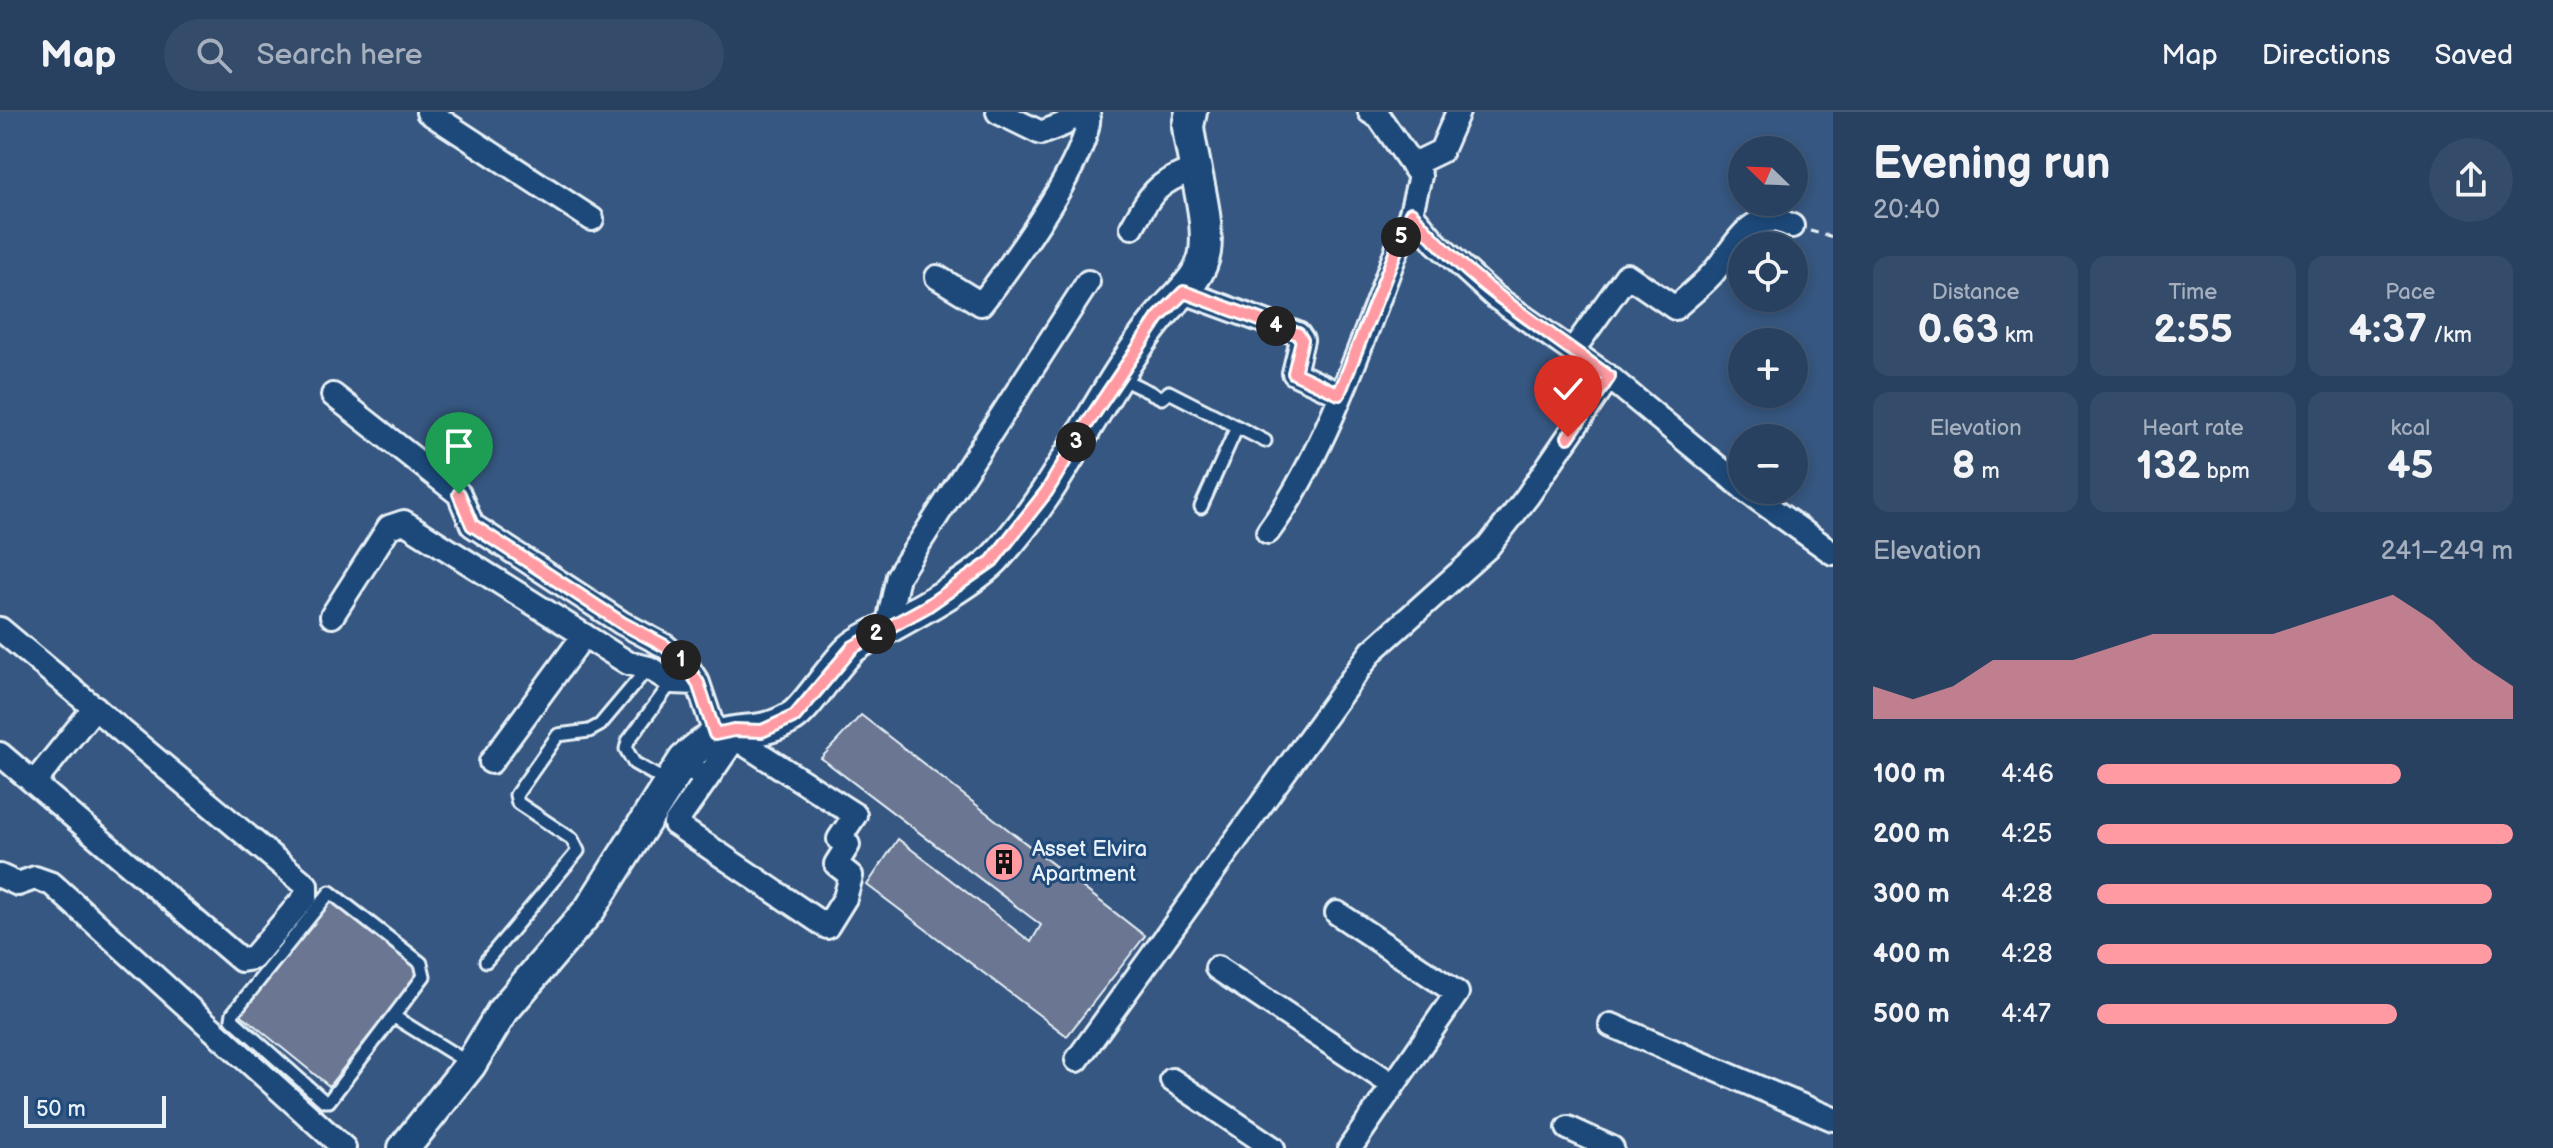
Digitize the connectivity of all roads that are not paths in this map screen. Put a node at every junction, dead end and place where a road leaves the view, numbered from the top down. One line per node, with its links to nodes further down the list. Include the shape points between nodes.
1 (428, 112): 12 (street)
2 (998, 112): 3 (street, via 1041,133 1064,124)
3 (1076, 112)
4 (1088, 112): 15 (street, via 1091,123 1071,171 981,304)
5 (1191, 112): 10 (street)
6 (1370, 112): 8 (street)
7 (1458, 112): 9 (street, via 1441,151)
8 (1392, 122): 9 (street)
9 (1412, 165): 11 (street, via 1420,176)
10 (1193, 170): 14 (street, via 1157,188); 17 (street, via 1205,253)
11 (1411, 213): 18 (street, via 1494,296); 21 (street)
12 (592, 219)
13 (1792, 226): 18 (street, via 1765,218 1749,228 1712,275 1675,308 1627,275)
14 (1132, 227)
15 (937, 277)
16 (1088, 282): 31 (street, via 898,576)
17 (1184, 292): 20 (street, via 1158,318); 21 (street, via 1298,334 1302,340 1294,373)
18 (1573, 350): 19 (street)
19 (1609, 377): 25 (street); 49 (street, via 1488,547 1372,651)
20 (1119, 378): 23 (lane, via 1162,398 1169,392); 31 (street, via 1047,491 992,561)
21 (1339, 394): 28 (street, via 1289,504)
22 (333, 395): 36 (street, via 459,494 472,525 665,646)
23 (1237, 427): 24 (lane); 27 (lane)
24 (1265, 441)
25 (1728, 476)
26 (1765, 504): 29 (street)
27 (1201, 507)
28 (1268, 532)
29 (1833, 553)
30 (332, 616): 33 (street, via 389,527 404,522)
31 (887, 628): 38 (street, via 853,647 795,716 762,731)
32 (0, 629): 37 (street)
33 (584, 635): 34 (street, via 628,663); 40 (street)
34 (649, 668): 35 (street); 45 (lane, via 600,725 558,735 516,795 518,803 572,839 578,851)
35 (672, 682): 36 (street); 41 (lane, via 626,749 634,763)
36 (698, 683): 38 (street)
37 (95, 707): 42 (street); 42 (street, via 306,885 306,896 253,958 241,960)
38 (715, 734): 41 (street)
39 (0, 754): 42 (street)
40 (491, 762)
41 (687, 774): 41 (street, via 675,824 827,927 851,876 836,864 848,845 839,839 855,815 735,738); 50 (street, via 590,909 502,1012)
42 (34, 783)
43 (0, 876): 55 (street, via 18,884 35,878 52,884)
44 (1337, 913): 52 (street, via 1457,993)
45 (486, 961)
46 (1217, 968): 52 (street)
47 (396, 1018): 47 (lane, via 425,969 330,892 232,1019 329,1101); 50 (lane)
48 (1611, 1025): 53 (street)
49 (1077, 1060)
50 (470, 1065): 56 (street)
51 (1172, 1080): 57 (street)
52 (1393, 1085): 58 (street)
53 (1833, 1119)
54 (1568, 1128): 59 (street)
55 (344, 1148)
56 (404, 1148)
57 (1273, 1148)
58 (1350, 1148)
59 (1612, 1148)

